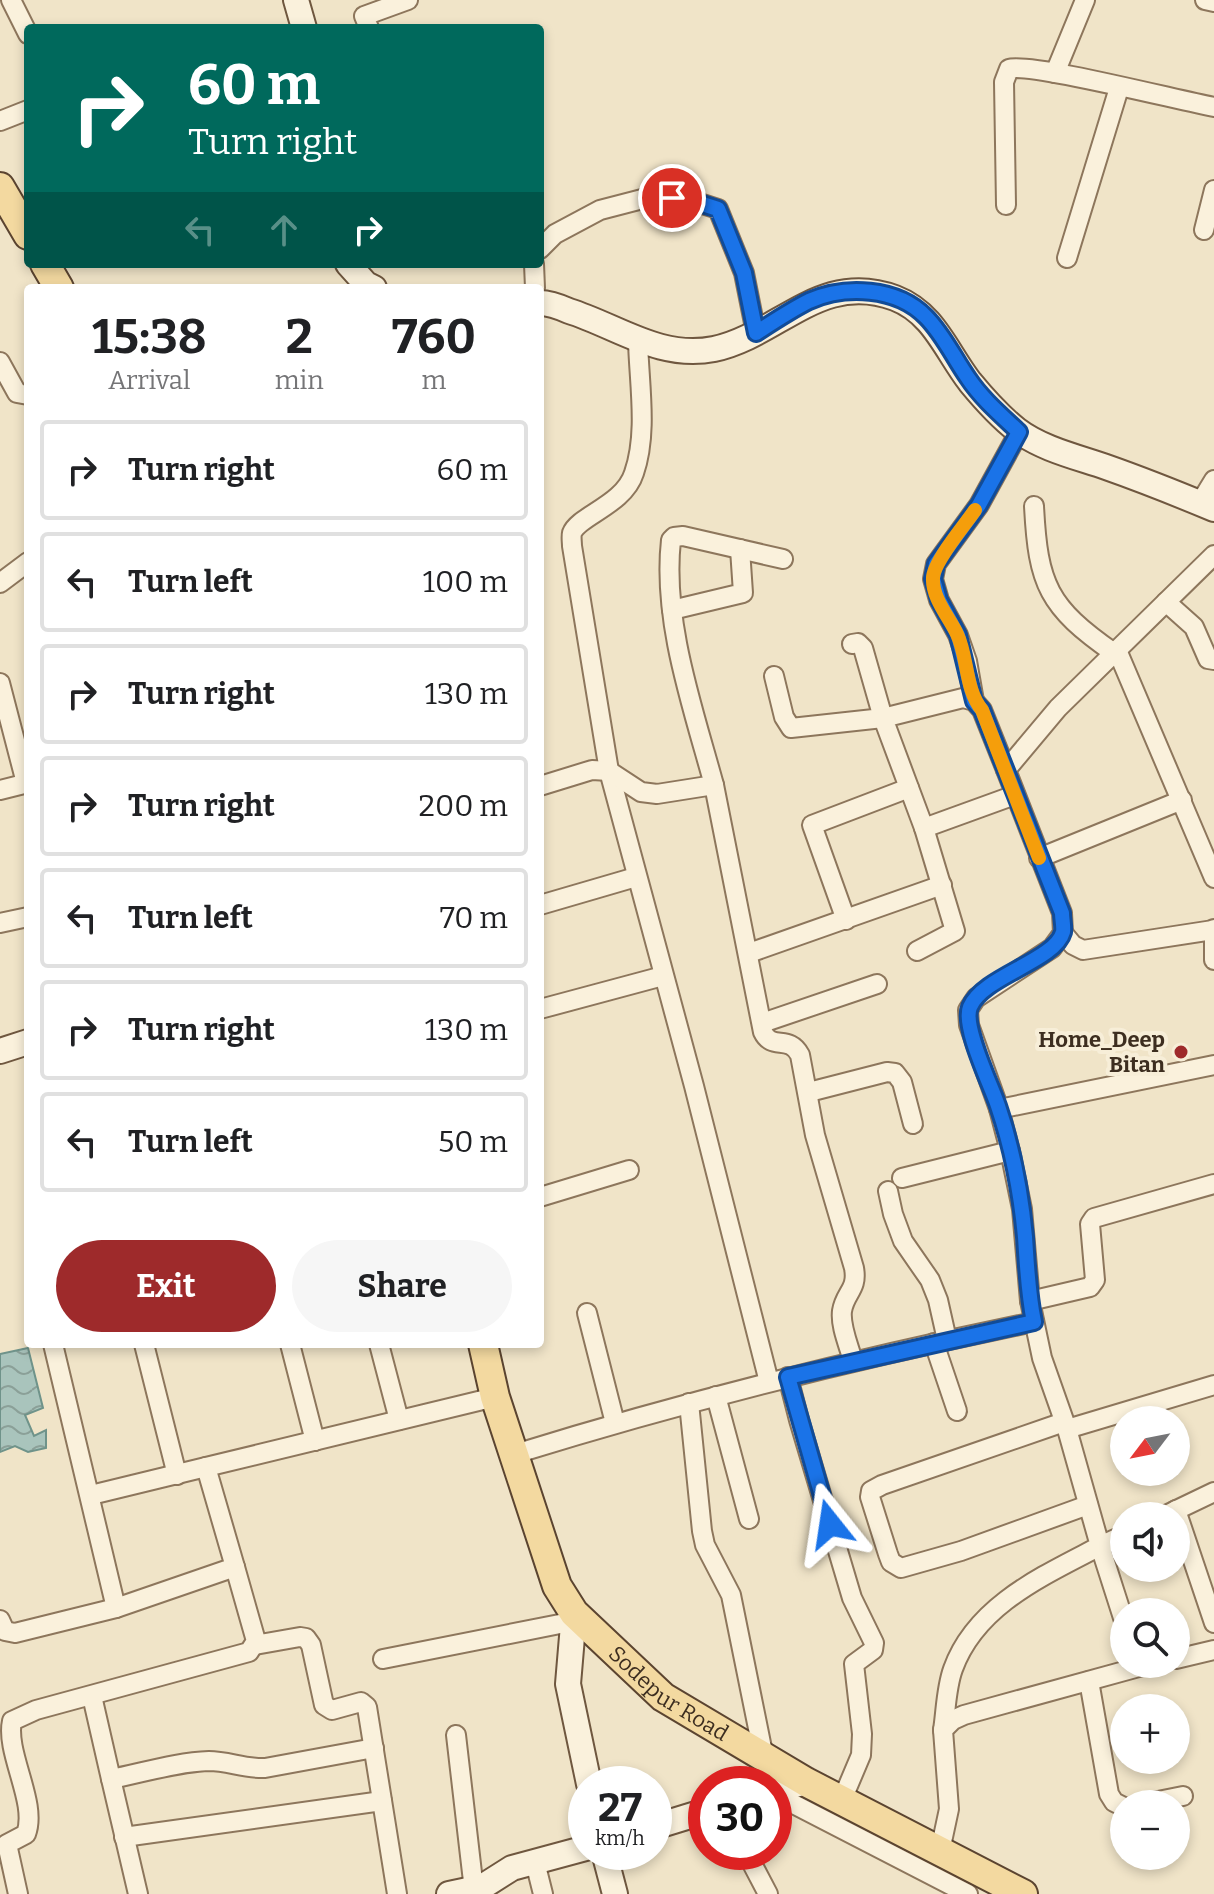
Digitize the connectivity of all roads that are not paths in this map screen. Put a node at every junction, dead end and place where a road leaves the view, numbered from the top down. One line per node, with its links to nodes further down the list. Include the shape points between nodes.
1 (11, 0): 9 (street)
2 (296, 0): 8 (street)
3 (408, 0): 7 (street)
4 (1085, 0): 10 (street)
5 (1205, 0): 6 (street)
6 (1214, 2)
7 (363, 15)
8 (303, 24)
9 (24, 26)
10 (1055, 73): 11 (street); 17 (street, via 1016,67 1005,75)
11 (1119, 88): 12 (street); 21 (street)
12 (1214, 107)
13 (24, 112): 14 (street)
14 (0, 121)
15 (0, 187): 18 (main road)
16 (1214, 190): 19 (street)
17 (1006, 205)
18 (24, 228)
19 (1204, 230)
20 (544, 245): 25 (street, via 600,210 654,196 718,209 744,273)
21 (1067, 258)
22 (352, 268): 23 (street)
23 (366, 284)
24 (544, 304): 26 (street)
25 (756, 333): 26 (street, via 711,349 673,350); 29 (street, via 826,296 868,291 892,297 925,316 969,381)
26 (638, 341): 48 (street, via 640,443 634,475 618,498 572,533)
27 (0, 362): 28 (street, via 17,393)
28 (24, 394)
29 (1019, 432): 32 (street); 45 (street, via 979,505 936,564 933,579 958,635)
30 (1214, 480): 32 (street)
31 (1034, 506): 41 (street, via 1036,550 1051,593 1068,617)
32 (1207, 506)
33 (740, 549): 35 (street); 39 (street, via 743,593); 39 (street, via 674,537)
34 (1214, 555): 38 (street)
35 (783, 559)
36 (24, 565): 37 (street)
37 (0, 583)
38 (1166, 602): 41 (street); 42 (street, via 1194,627 1204,655)
39 (672, 610): 52 (street)
40 (852, 644): 46 (street, via 863,648)
41 (1116, 652): 47 (street, via 1058,708); 56 (street)
42 (1214, 660)
43 (774, 676): 46 (street, via 791,728)
44 (0, 683): 49 (street)
45 (974, 701): 46 (street, via 963,698); 47 (street)
46 (883, 718): 53 (street)
47 (1006, 770): 55 (street)
48 (609, 771): 51 (street, via 592,770); 52 (street, via 641,792); 59 (street)
49 (24, 772)
50 (24, 784): 54 (street)
51 (544, 785)
52 (714, 785): 69 (street)
53 (909, 788): 57 (street); 64 (street, via 812,825)
54 (0, 790)
55 (1015, 795): 57 (street); 58 (street)
56 (1182, 800): 58 (street); 60 (street)
57 (924, 828): 61 (street)
58 (1039, 858): 67 (street, via 1062,913)
59 (636, 877): 62 (street); 71 (street)
60 (1214, 878)
61 (942, 885): 64 (street); 68 (street, via 955,931)
62 (544, 904)
63 (24, 918): 65 (street)
64 (846, 920): 69 (street)
65 (0, 923)
66 (1214, 930): 67 (street, via 1083,950); 70 (street)
67 (1063, 933): 79 (street, via 1052,948 995,982 968,1010)
68 (917, 951)
69 (749, 953): 74 (street)
70 (1214, 960)
71 (663, 976): 73 (street); 98 (street)
72 (877, 984): 74 (street)
73 (544, 1008)
74 (762, 1023): 78 (street, via 767,1040 796,1047)
75 (24, 1043): 76 (street)
76 (0, 1051)
77 (1214, 1065): 79 (street)
78 (809, 1092): 80 (street, via 895,1073); 96 (street, via 815,1135 856,1279 842,1317)
79 (999, 1109): 81 (street)
80 (913, 1124)
81 (1010, 1151): 83 (street); 87 (street, via 1022,1209)
82 (629, 1170): 86 (street)
83 (902, 1178)
84 (1214, 1184): 87 (street, via 1094,1218 1090,1224 1095,1280 1090,1287)
85 (888, 1191): 90 (street, via 903,1241 938,1300)
86 (544, 1196)
87 (1030, 1301): 89 (street)
88 (587, 1313): 105 (street)
89 (1034, 1322): 90 (street); 106 (street)
90 (940, 1342): 96 (street); 103 (street)
91 (54, 1348): 112 (street)
92 (145, 1348): 110 (street)
93 (291, 1348): 107 (street)
94 (380, 1348): 104 (street)
95 (484, 1348): 101 (main road, Sodepur Road)
96 (853, 1361): 97 (street)
97 (788, 1377): 98 (street); 141 (street, via 852,1598 874,1643 873,1650 854,1664 861,1755)
98 (769, 1382): 100 (street)
99 (1214, 1385): 106 (street)
100 (716, 1396): 102 (street); 115 (street)
101 (495, 1397): 104 (street); 108 (main road, Sodepur Road)
102 (689, 1403): 105 (street); 135 (street, via 702,1531 731,1595)
103 (957, 1411)
104 (399, 1420): 107 (street)
105 (615, 1423): 108 (street)
106 (1065, 1426): 114 (street); 114 (street, via 882,1485 870,1497 891,1562 901,1568)
107 (315, 1441): 109 (street)
108 (515, 1454): 122 (main road, Sodepur Road, via 557,1586)
109 (206, 1467): 110 (street); 119 (street)
110 (177, 1475): 112 (street)
111 (1214, 1492): 113 (street)
112 (91, 1495): 121 (street)
113 (1190, 1503)
114 (1088, 1505): 117 (street)
115 (749, 1519)
116 (1110, 1541): 117 (street)
117 (1100, 1546): 120 (street); 132 (street, via 1031,1583 983,1618 951,1673)
118 (1190, 1563): 124 (street)
119 (235, 1567): 121 (street); 125 (street)
120 (1117, 1598)
121 (116, 1608): 123 (street, via 15,1633 5,1631)
122 (574, 1617): 128 (street); 135 (main road, Sodepur Road, via 663,1697); 136 (street, via 568,1684)
123 (0, 1620)
124 (1214, 1623)
125 (255, 1645): 131 (street, via 249,1652); 134 (street, via 306,1638 324,1705 332,1710 364,1703)
126 (1214, 1650): 127 (street)
127 (1190, 1656)
128 (383, 1659)
129 (1110, 1675): 130 (street)
130 (1089, 1681): 132 (street, via 964,1715); 140 (street)
131 (92, 1696): 137 (street); 152 (street, via 12,1721 10,1736 28,1825 26,1834 7,1844)
132 (943, 1730): 145 (street, via 949,1809)
133 (456, 1735): 151 (street)
134 (374, 1748): 137 (street, via 265,1768 206,1761); 142 (street)
135 (764, 1758): 138 (main road, Sodepur Road)
136 (585, 1766)
137 (111, 1779): 144 (street)
138 (806, 1782): 139 (street); 141 (main road, Sodepur Road)
139 (792, 1787)
140 (1110, 1796)
141 (842, 1800): 145 (main road, Sodepur Road)
142 (382, 1801): 144 (street); 154 (street)
143 (792, 1802): 150 (street)
144 (124, 1837): 153 (street)
145 (940, 1851): 150 (main road, Sodepur Road)
146 (568, 1853): 147 (street)
147 (535, 1862): 151 (street, via 504,1871); 156 (street)
148 (609, 1870): 157 (street)
149 (755, 1870): 158 (street)
150 (962, 1886): 159 (main road, Sodepur Road)
151 (480, 1890): 155 (street)
152 (18, 1894)
153 (138, 1894)
154 (397, 1894)
155 (449, 1894)
156 (543, 1894)
157 (615, 1894)
158 (768, 1894)
159 (1023, 1894)

